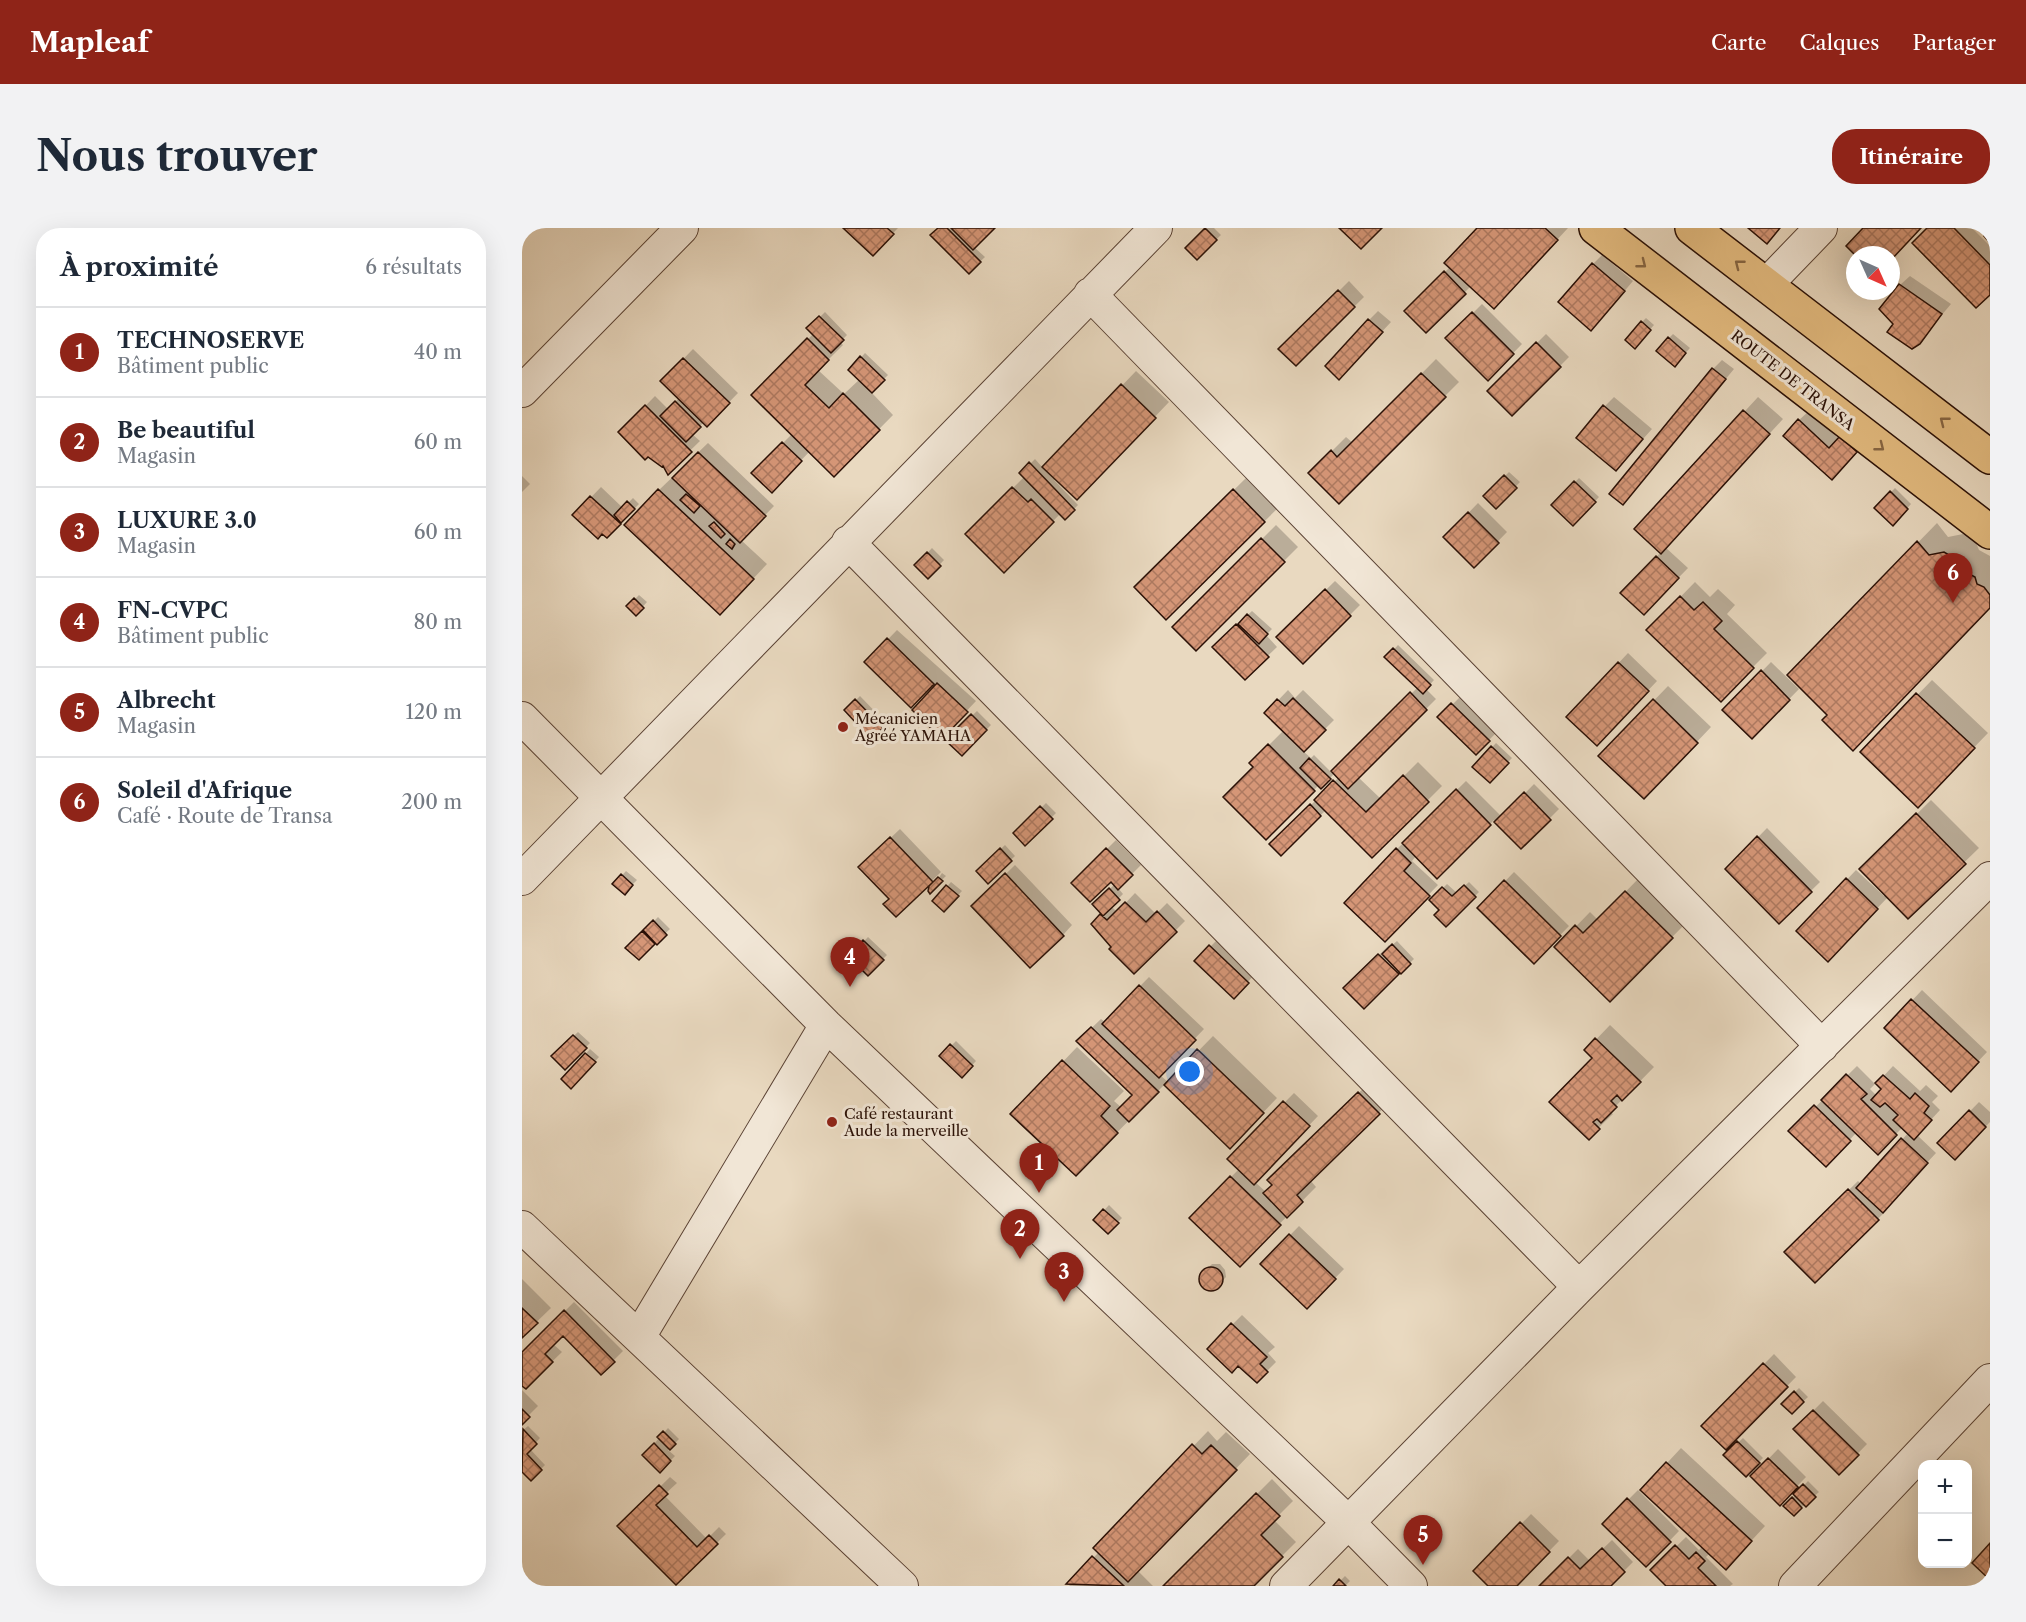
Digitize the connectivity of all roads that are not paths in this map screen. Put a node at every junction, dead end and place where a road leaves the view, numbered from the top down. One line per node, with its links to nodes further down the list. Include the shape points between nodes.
1 (681, 228): 8 (street)
2 (1156, 228): 7 (street)
3 (1596, 228): 10 (main road, ROUTE DE TRANSA, one-way to 10)
4 (1692, 228): 6 (main road, one-way to 4)
5 (1821, 228): 6 (street)
6 (1766, 285): 9 (main road, one-way to 6)
7 (1090, 294): 11 (street); 17 (street)
8 (522, 391)
9 (1990, 457)
10 (1990, 532)
11 (848, 542): 13 (street); 19 (street)
12 (522, 718): 13 (street)
13 (601, 796): 15 (street); 16 (street)
14 (1990, 878): 17 (street)
15 (522, 879)
16 (826, 1025): 20 (street); 22 (street)
17 (1822, 1046): 19 (street)
18 (522, 1227): 20 (street)
19 (1579, 1287): 22 (street)
20 (639, 1337): 23 (street)
21 (1990, 1380): 26 (street)
22 (1347, 1521): 24 (street); 25 (street)
23 (902, 1586)
24 (1286, 1586)
25 (1412, 1586)
26 (1795, 1586)

